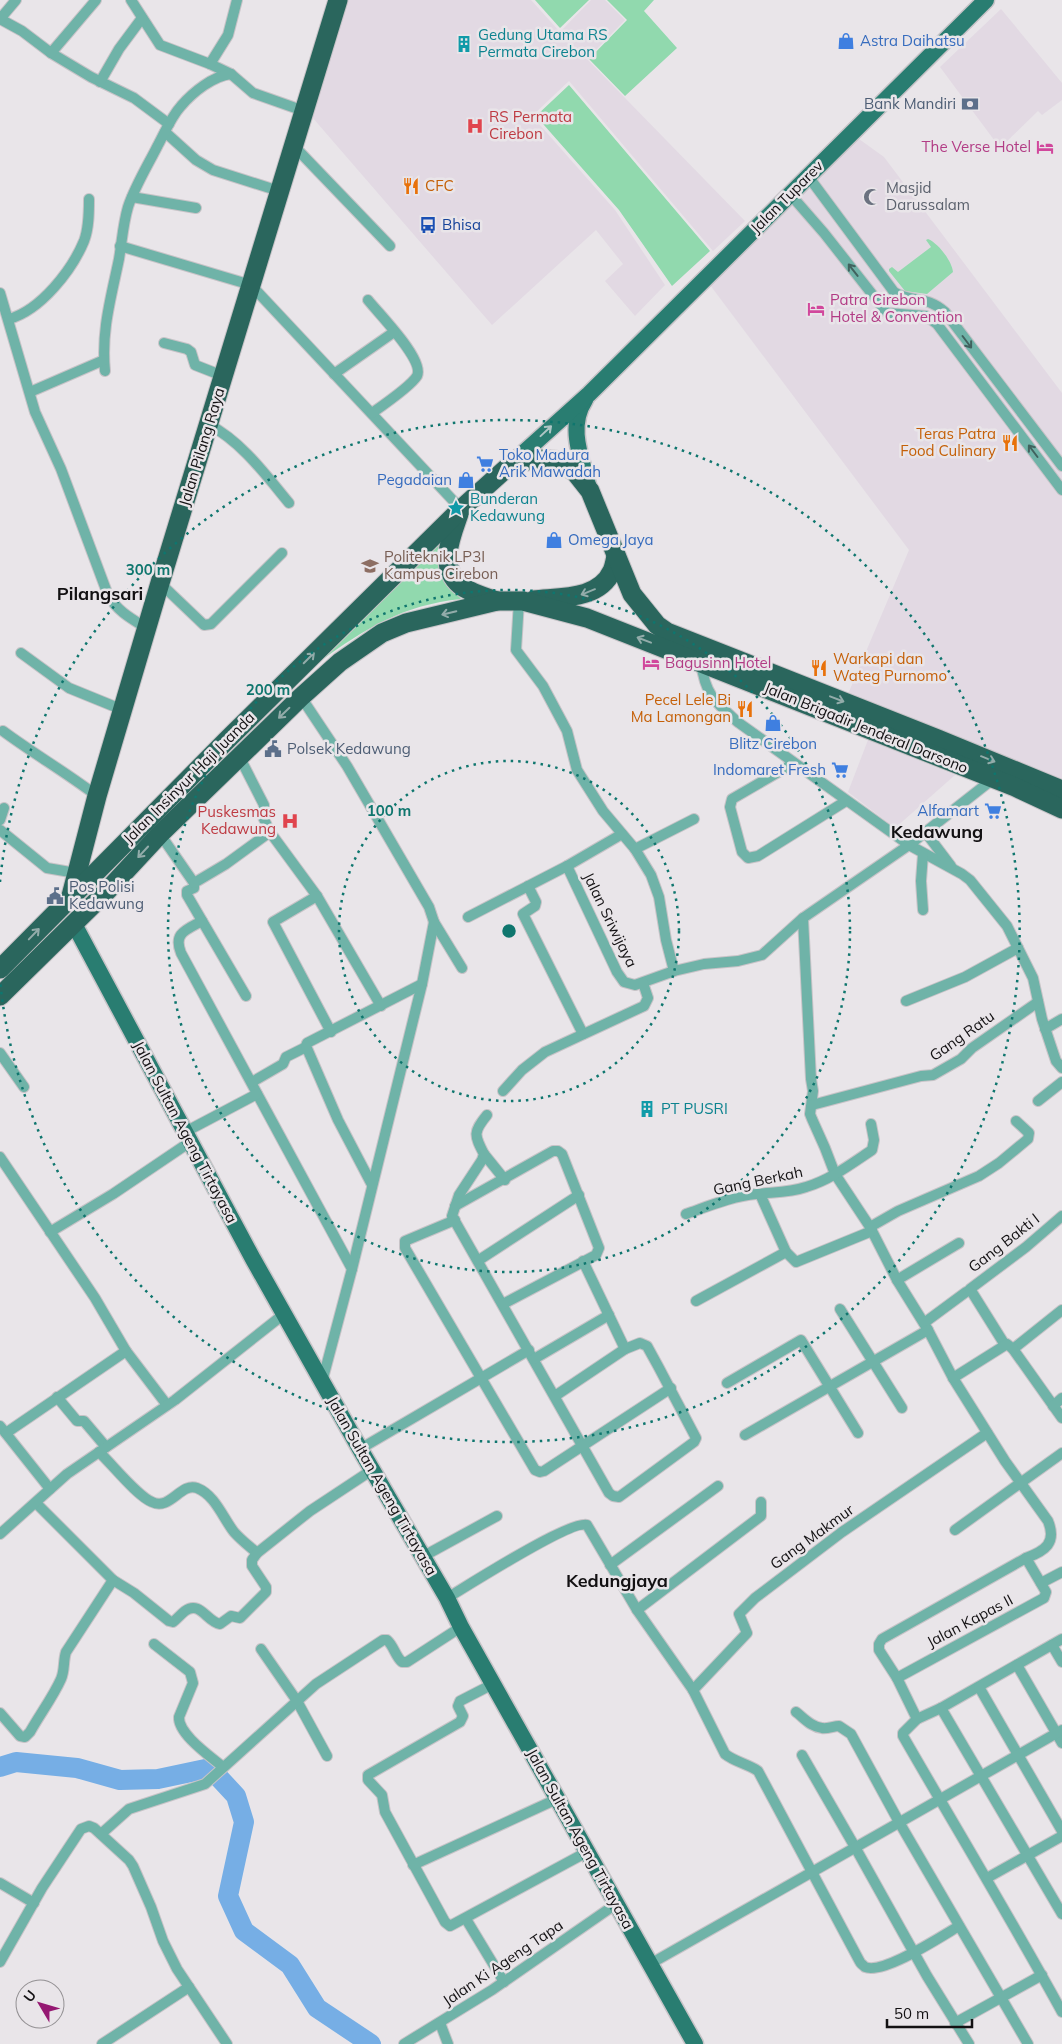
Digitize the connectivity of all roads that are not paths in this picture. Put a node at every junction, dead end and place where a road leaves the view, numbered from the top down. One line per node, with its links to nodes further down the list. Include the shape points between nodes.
1 (16, 0): 8 (street)
2 (96, 0): 9 (street)
3 (131, 0): 7 (street)
4 (237, 0): 10 (street, via 228,35)
5 (338, 0): 13 (highway, Jalan Pilang Raya)
6 (986, 0): 16 (main road, Jalan Tuparev)
7 (142, 18): 10 (street, via 160,45); 12 (street)
8 (0, 19): 9 (street)
9 (51, 53): 12 (street)
10 (210, 64): 11 (street)
11 (231, 74): 13 (street, via 253,93); 14 (street, via 218,77 192,95)
12 (100, 82): 14 (street, via 134,98)
13 (304, 111): 15 (highway, Jalan Pilang Raya)
14 (167, 128): 17 (street, via 196,160 213,170); 19 (street)
15 (294, 146): 17 (highway, Jalan Pilang Raya); 23 (street)
16 (808, 176): 18 (main road, Jalan Tuparev); 34 (street, one-way to 34, via 894,292 937,304)
17 (279, 190): 24 (highway, Jalan Pilang Raya)
18 (790, 194): 36 (main road, Jalan Tuparev); 37 (street, one-way to 18, via 932,319 887,313 812,217)
19 (132, 197): 21 (street); 22 (street)
20 (89, 199): 27 (street, via 84,240 72,263 48,295 19,316)
21 (196, 208)
22 (120, 246): 24 (street); 30 (street, via 107,309)
23 (390, 246)
24 (251, 285): 32 (street); 33 (highway, Jalan Pilang Raya)
25 (0, 293): 27 (street)
26 (368, 300): 28 (street)
27 (9, 319): 35 (street)
28 (394, 332): 32 (street); 39 (street, via 417,363 418,374)
29 (164, 343): 33 (street, via 187,349 195,365)
30 (104, 360): 31 (street); 35 (street)
31 (105, 371)
32 (334, 374): 39 (street)
33 (223, 376): 41 (highway, Jalan Pilang Raya)
34 (1005, 391): 37 (street); 38 (street)
35 (30, 392): 53 (street, via 108,596 124,615)
36 (589, 394): 42 (main road, one-way to 36); 45 (main road, via 578,409 575,432)
37 (993, 399): 40 (street)
38 (1016, 406): 40 (street); 43 (street)
39 (372, 414): 47 (street)
40 (1004, 414): 44 (street, one-way to 40)
41 (208, 424): 46 (street, via 226,435 258,465); 50 (highway, Jalan Pilang Raya)
42 (510, 465): 45 (highway, via 536,459 555,460 575,472); 47 (highway, Jalan Insinyur Haji Juanda)
43 (1062, 466)
44 (1062, 490)
45 (590, 492): 49 (highway, Jalan Brigadir Jenderal Darsono)
46 (289, 503)
47 (461, 509): 51 (highway, via 447,550 451,572 460,585); 82 (highway, Jalan Insinyur Haji Juanda, one-way to 47)
48 (282, 553): 50 (street, via 207,626)
49 (616, 556): 52 (highway, one-way to 52, via 612,572 592,591 582,595); 56 (highway, Jalan Brigadir Jenderal Darsono, via 632,594 656,625)
50 (160, 583): 53 (highway, Jalan Pilang Raya)
51 (497, 601): 52 (highway, Jalan Brigadir Jenderal Darsono); 57 (highway, Jalan Insinyur Haji Juanda, one-way to 57, via 406,623 382,633 340,662)
52 (521, 601): 55 (highway, Jalan Brigadir Jenderal Darsono, one-way to 52, via 587,618); 76 (street, via 516,650 543,686 567,731 577,770)
53 (148, 629): 58 (highway, Jalan Pilang Raya)
54 (21, 652): 58 (street, via 69,688)
55 (701, 662): 56 (highway, Jalan Brigadir Jenderal Darsono); 62 (street, via 703,681 721,708)
56 (798, 693): 60 (highway, Jalan Brigadir Jenderal Darsono)
57 (301, 697): 61 (highway, Jalan Insinyur Haji Juanda, one-way to 61); 91 (street, via 347,766 429,907)
58 (123, 710): 66 (highway, Jalan Pilang Raya)
59 (4, 731): 66 (street)
60 (896, 732): 63 (highway, Jalan Brigadir Jenderal Darsono); 64 (highway, Jalan Brigadir Jenderal Darsono, one-way to 64)
61 (238, 756): 73 (street, via 264,805 263,817); 75 (highway, Jalan Insinyur Haji Juanda)
62 (794, 763): 67 (street); 67 (street, via 730,802 742,852 748,858 758,856)
63 (993, 779): 64 (highway, Jalan Brigadir Jenderal Darsono); 74 (street, Jalan Sriwijaya)
64 (1019, 780): 65 (highway, Jalan Brigadir Jenderal Darsono); 69 (highway, Jalan Brigadir Jenderal Darsono)
65 (1062, 790)
66 (97, 796): 82 (highway, Jalan Pilang Raya)
67 (846, 801): 77 (street)
68 (4, 808): 71 (street)
69 (1062, 809)
70 (694, 819): 78 (street)
71 (0, 820)
72 (0, 830): 82 (street, via 47,868)
73 (270, 832): 83 (street); 86 (street)
74 (926, 833): 77 (street, Jalan Sriwijaya); 81 (street)
75 (160, 834): 83 (street); 85 (highway, Jalan Insinyur Haji Juanda, one-way to 85)
76 (622, 834): 78 (street); 80 (street)
77 (909, 846): 79 (street); 89 (street, Jalan Sriwijaya)
78 (635, 849): 96 (street, via 660,897)
79 (923, 854): 81 (street); 87 (street)
80 (567, 866): 84 (street, Jalan Sriwijaya); 97 (street, Jalan Sriwijaya, via 617,972 624,982)
81 (953, 869): 93 (street, via 970,880 981,893)
82 (84, 874): 85 (highway); 95 (highway, Jalan Insinyur Haji Juanda, one-way to 82, via 71,896)
83 (194, 883): 90 (street, via 194,888 187,891 187,895)
84 (528, 886): 88 (street, Jalan Sriwijaya); 107 (street, via 536,902 524,918)
85 (107, 891): 92 (highway, Jalan Insinyur Haji Juanda)
86 (317, 896): 103 (street); 106 (street, via 272,922)
87 (923, 910)
88 (468, 917)
89 (804, 918): 96 (street, Jalan Sriwijaya, via 762,955); 117 (street)
90 (202, 921): 100 (street); 111 (street, via 184,932 177,942)
91 (434, 922): 94 (street); 98 (street)
92 (74, 924): 99 (highway, Jalan Insinyur Haji Juanda); 121 (main road, Jalan Sultan Ageng Tirtayasa)
93 (1018, 948): 101 (street, via 965,977); 102 (street, via 1033,978)
94 (462, 968)
95 (0, 969)
96 (674, 972): 97 (street, Jalan Sriwijaya)
97 (643, 983): 107 (street, via 648,998 644,1006)
98 (422, 984): 103 (street); 126 (street)
99 (0, 996)
100 (246, 996)
101 (906, 1001)
102 (1038, 1002): 105 (street); 117 (street, Gang Ratu, via 961,1059 933,1075)
103 (381, 1006): 106 (street)
104 (1062, 1019): 105 (street)
105 (1045, 1029): 110 (street, via 1056,1061)
106 (330, 1032): 108 (street)
107 (584, 1034): 114 (street, via 536,1058)
108 (306, 1047): 111 (street); 126 (street, via 338,1120)
109 (0, 1053): 113 (street)
110 (1061, 1066)
111 (252, 1082): 115 (street)
112 (1062, 1082): 116 (street)
113 (24, 1087)
114 (503, 1091)
115 (257, 1094): 121 (street); 139 (street)
116 (1038, 1102)
117 (812, 1105): 124 (street, via 812,1119)
118 (487, 1115): 122 (street, via 476,1128 476,1139)
119 (1016, 1121): 133 (street, via 1029,1133 1028,1139 999,1163)
120 (871, 1124): 124 (street, Gang Berkah, via 872,1150)
121 (188, 1137): 134 (street, via 112,1194); 146 (main road, Jalan Sultan Ageng Tirtayasa)
122 (484, 1154): 125 (street); 129 (street)
123 (0, 1157): 134 (street)
124 (835, 1174): 127 (street, Gang Berkah, via 807,1187); 133 (street)
125 (505, 1180): 128 (street, via 558,1151); 129 (street)
126 (371, 1183): 139 (street)
127 (760, 1194): 130 (street, Gang Berkah); 136 (street)
128 (579, 1195): 137 (street); 138 (street, via 599,1248 596,1255)
129 (455, 1206): 132 (street)
130 (686, 1214)
131 (1062, 1216): 149 (street, Gang Bakti I, via 970,1289)
132 (454, 1220): 137 (street); 154 (street, via 405,1241 404,1245)
133 (871, 1229): 136 (street, via 800,1261 796,1262); 140 (street)
134 (50, 1232): 151 (street)
135 (959, 1243): 140 (street)
136 (786, 1252): 142 (street)
137 (479, 1260): 143 (street)
138 (584, 1262): 143 (street); 147 (street)
139 (352, 1269): 156 (street)
140 (897, 1280): 148 (street)
141 (966, 1292): 148 (street)
142 (696, 1301)
143 (503, 1304): 152 (street)
144 (840, 1309): 153 (street)
145 (1062, 1310): 149 (street)
146 (284, 1314): 156 (main road, Jalan Sultan Ageng Tirtayasa); 163 (street)
147 (609, 1315): 150 (street); 152 (street)
148 (926, 1326): 153 (street); 155 (street)
149 (1009, 1347): 155 (street); 164 (street)
150 (625, 1349): 159 (street, via 640,1343 647,1346); 160 (street)
151 (126, 1351): 161 (street); 163 (street)
152 (531, 1355): 154 (street); 160 (street)
153 (874, 1362): 158 (street); 165 (street)
154 (480, 1378): 171 (street, via 535,1470 544,1471); 173 (street)
155 (953, 1378): 169 (street)
156 (322, 1382): 173 (main road, Jalan Sultan Ageng Tirtayasa)
157 (727, 1383): 158 (street, via 799,1339)
158 (831, 1387): 168 (street); 170 (street)
159 (670, 1388): 171 (street); 171 (street, via 696,1434 694,1442 619,1497 609,1493)
160 (555, 1396): 171 (street)
161 (57, 1397): 167 (street); 172 (street, via 77,1421 84,1421)
162 (1062, 1398): 164 (street)
163 (167, 1405): 172 (street)
164 (1053, 1406): 166 (street)
165 (902, 1408)
166 (1062, 1418)
167 (3, 1430): 178 (street)
168 (858, 1433)
169 (987, 1433): 176 (street); 205 (street, Gang Makmur, via 842,1532 755,1598 739,1614 747,1633)
170 (746, 1435)
171 (582, 1448)
172 (103, 1449): 178 (street); 186 (street, via 143,1496 153,1503 161,1504 188,1487 196,1487 217,1505 233,1531)
173 (360, 1449): 175 (main road, Jalan Sultan Ageng Tirtayasa)
174 (1062, 1453): 176 (street)
175 (372, 1470): 186 (street); 187 (main road, Jalan Sultan Ageng Tirtayasa)
176 (1021, 1484): 182 (street); 185 (street, via 1048,1521)
177 (718, 1486): 189 (street)
178 (50, 1489): 180 (street)
179 (761, 1502): 194 (street, via 761,1516)
180 (36, 1503): 184 (street); 191 (street)
181 (496, 1516): 187 (street)
182 (955, 1530)
183 (1062, 1532): 185 (street)
184 (0, 1534)
185 (1052, 1537): 188 (street, via 1044,1549)
186 (257, 1553): 191 (street, via 252,1566 266,1592 240,1618 231,1616 220,1624 195,1608 184,1611 173,1622 169,1621)
187 (422, 1557): 193 (main road, Jalan Sultan Ageng Tirtayasa)
188 (1026, 1558): 192 (street); 202 (street, via 882,1639 879,1650)
189 (610, 1565): 193 (street, via 587,1525 582,1524 545,1541); 194 (street)
190 (1062, 1572): 192 (street)
191 (113, 1580): 209 (street, via 66,1652 61,1679 30,1732 25,1737 20,1736)
192 (1041, 1583): 202 (street, Jalan Kapas II, via 1046,1592 1044,1598)
193 (447, 1598): 195 (main road, Jalan Sultan Ageng Tirtayasa)
194 (638, 1610): 205 (street)
195 (461, 1627): 203 (main road, Jalan Sultan Ageng Tirtayasa); 206 (street, via 407,1662 398,1659 391,1643 383,1640 316,1684)
196 (1062, 1639): 198 (street)
197 (154, 1644): 216 (street, via 190,1672 193,1682 179,1723 182,1730)
198 (1052, 1645): 200 (street); 201 (street)
199 (261, 1649): 206 (street)
200 (1062, 1662)
201 (1017, 1665): 204 (street); 211 (street)
202 (897, 1678): 210 (street)
203 (493, 1684): 218 (main road, Jalan Sultan Ageng Tirtayasa); 227 (street, via 460,1701 458,1706 463,1716 460,1722 368,1775 368,1780 382,1795 385,1812)
204 (980, 1686): 207 (street); 213 (street)
205 (693, 1690): 228 (street, via 725,1754 758,1771)
206 (297, 1701): 214 (street); 216 (street)
207 (942, 1708): 210 (street); 217 (street)
208 (796, 1712): 220 (street, via 816,1727 839,1726 851,1734)
209 (0, 1713)
210 (917, 1719): 219 (street, via 904,1730 903,1736)
211 (1059, 1731): 212 (street); 213 (street)
212 (1062, 1743)
213 (1018, 1755): 217 (street); 221 (street)
214 (327, 1756)
215 (802, 1756): 224 (street)
216 (222, 1768): 222 (street, via 205,1784 129,1808)
217 (982, 1775): 219 (street); 226 (street)
218 (557, 1799): 225 (main road, Jalan Sultan Ageng Tirtayasa); 227 (street)
219 (940, 1799): 220 (street); 229 (street)
220 (899, 1822): 224 (street); 235 (street)
221 (1062, 1831)
222 (101, 1834): 231 (street, via 89,1826 81,1829); 241 (street, via 133,1866 163,1941)
223 (1062, 1836): 226 (street)
224 (855, 1847): 228 (street); 236 (street)
225 (587, 1852): 232 (main road, Jalan Sultan Ageng Tirtayasa); 234 (street)
226 (1028, 1856): 229 (street); 233 (street)
227 (413, 1865): 234 (street, via 448,1925 453,1926)
228 (811, 1872): 236 (street, via 865,1967 884,1966); 238 (street)
229 (987, 1878): 239 (street)
230 (0, 1883): 231 (street)
231 (34, 1903): 237 (street)
232 (616, 1904): 238 (main road, Jalan Sultan Ageng Tirtayasa); 240 (street, Jalan Ki Ageng Tapa)
233 (1062, 1914)
234 (466, 1919): 240 (street)
235 (960, 1926): 236 (street); 242 (street)
236 (914, 1953): 245 (street)
237 (0, 1962)
238 (650, 1964): 250 (main road, Jalan Sultan Ageng Tirtayasa)
239 (1042, 1975): 242 (street); 243 (street)
240 (504, 1982): 244 (street, Jalan Ki Ageng Tapa)
241 (189, 1987): 246 (street); 247 (street)
242 (1001, 1997): 245 (street); 252 (street)
243 (1062, 2012)
244 (440, 2023): 248 (street, Jalan Ki Ageng Tapa); 249 (street)
245 (955, 2023): 251 (street)
246 (102, 2044)
247 (227, 2044)
248 (404, 2044)
249 (448, 2044)
250 (695, 2044)
251 (969, 2044)
252 (1028, 2044)

